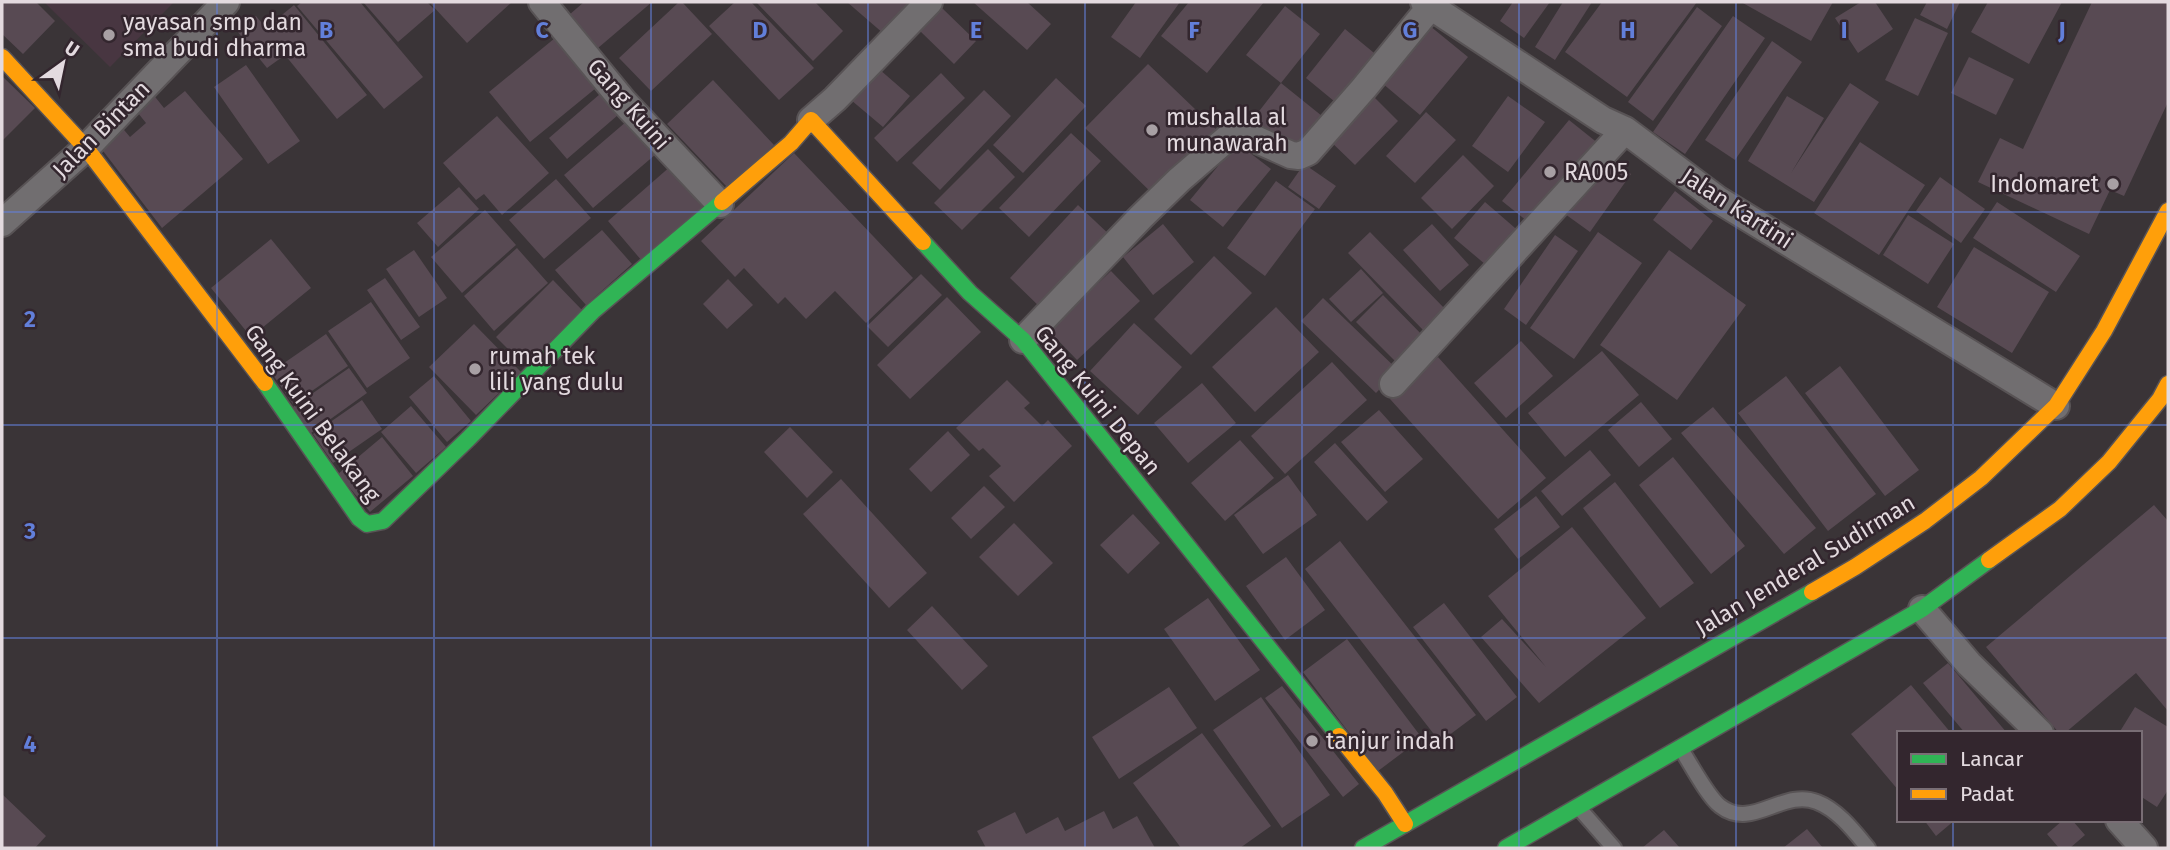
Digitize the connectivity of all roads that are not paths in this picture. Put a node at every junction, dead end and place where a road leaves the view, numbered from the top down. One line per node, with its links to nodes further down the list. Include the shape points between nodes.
1 (226, 2): 8 (street, Jalan Bintan)
2 (541, 2): 9 (street, Gang Kuini, via 624,102)
3 (929, 2): 6 (street)
4 (1428, 4): 7 (street, Jalan Kartini); 12 (street, via 1308,152 1291,155 1246,135 1230,136 1141,217)
5 (2, 57): 8 (street)
6 (811, 120): 9 (street); 12 (street, Gang Kuini Depan, via 970,293)
7 (1625, 130): 13 (street); 15 (street, Jalan Kartini, via 1717,199)
8 (86, 148): 9 (street, Gang Kuini Belakang, via 367,524 383,522 593,311); 11 (street, Jalan Bintan)
9 (720, 204)
10 (2168, 211): 15 (street, Jalan Jenderal Sudirman, via 2104,331)
11 (2, 223)
12 (1023, 340): 21 (street, Gang Kuini Depan, via 1385,793)
13 (1392, 384)
14 (2165, 396): 16 (street, via 2109,463 2060,509)
15 (2056, 406): 21 (street, Jalan Jenderal Sudirman, via 1981,478 1866,559)
16 (1922, 608): 17 (street, via 1969,664); 18 (street)
17 (2038, 731)
18 (1680, 748): 19 (street); 25 (lane, via 1718,805 1735,815 1755,814 1794,799 1816,801 1848,823)
19 (1578, 807): 22 (street); 24 (lane)
20 (2121, 822): 26 (street)
21 (1405, 824): 23 (street, Jalan Jenderal Sudirman)
22 (1519, 845)
23 (1363, 848)
24 (1614, 848)
25 (1868, 848)
26 (2144, 848)

